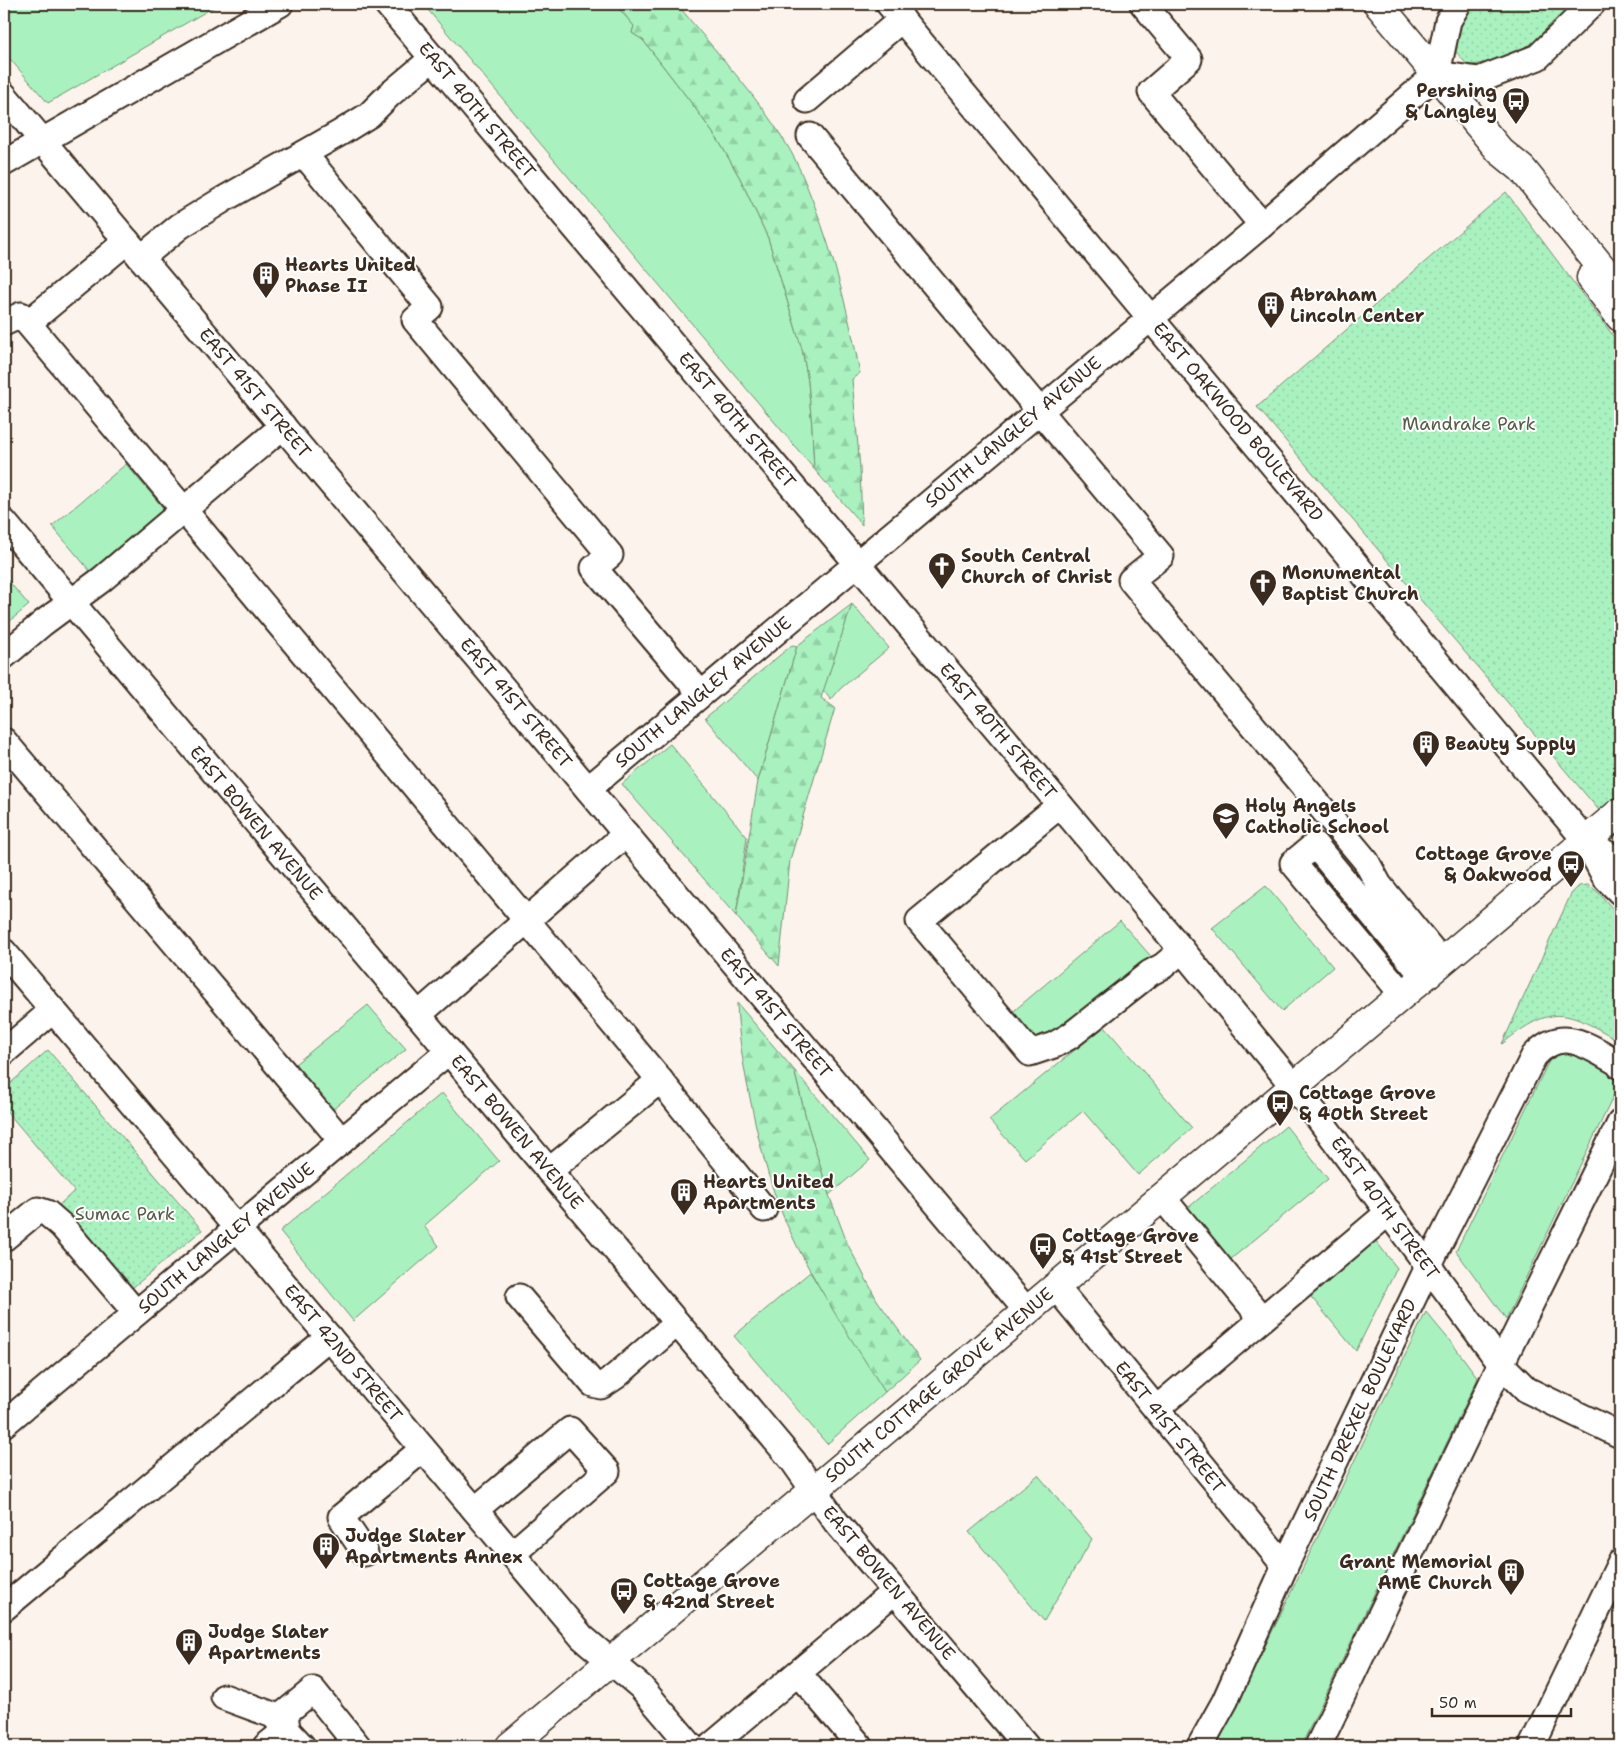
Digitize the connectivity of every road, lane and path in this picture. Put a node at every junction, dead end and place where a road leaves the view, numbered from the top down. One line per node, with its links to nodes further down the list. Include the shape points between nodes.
1 (280, 4): 13 (street)
2 (387, 4): 8 (street, EAST 40TH STREET)
3 (1143, 4): 17 (street, via 1189,59 1151,92)
4 (1378, 4): 9 (main road)
5 (1458, 4): 9 (street, via 1448,21)
6 (1592, 4): 9 (street, via 1538,57 1479,80)
7 (896, 12): 11 (street); 20 (street, EAST OAKWOOD BOULEVARD)
8 (433, 58): 15 (street, via 369,115); 28 (street, EAST 40TH STREET)
9 (1437, 74): 14 (main road); 17 (street, SOUTH LANGLEY AVENUE)
10 (4, 95): 13 (street, EAST 41ST STREET)
11 (807, 100)
12 (810, 136): 24 (street)
13 (42, 140): 16 (street); 18 (street, EAST 41ST STREET)
14 (1500, 151): 19 (main road, via 1522,169); 21 (main road, via 1513,177)
15 (304, 154): 18 (street); 31 (street, via 430,307 415,320 610,555 594,568)
16 (4, 163)
17 (1262, 224): 20 (street, SOUTH LANGLEY AVENUE)
18 (134, 249): 23 (street); 25 (street, EAST 41ST STREET)
19 (1620, 290)
20 (1150, 317): 24 (street, SOUTH LANGLEY AVENUE); 37 (street, EAST OAKWOOD BOULEVARD)
21 (1620, 317)
22 (4, 323): 23 (street, via 21,315)
23 (28, 323): 26 (street)
24 (1039, 410): 28 (street, SOUTH LANGLEY AVENUE); 43 (street, via 1161,556 1132,580 1366,861)
25 (283, 426): 26 (street); 33 (street, EAST 41ST STREET)
26 (184, 510): 29 (street); 40 (street)
27 (4, 522): 29 (street, EAST BOWEN AVENUE)
28 (857, 563): 31 (street, SOUTH LANGLEY AVENUE); 34 (street, EAST 40TH STREET)
29 (71, 602): 30 (street); 46 (street, EAST BOWEN AVENUE)
30 (4, 656)
31 (701, 694): 33 (street, SOUTH LANGLEY AVENUE)
32 (4, 741): 53 (street)
33 (588, 789): 36 (street, EAST 41ST STREET)
34 (1060, 804): 41 (street, EAST 40TH STREET); 41 (street, via 919,921 1030,1053 1070,1036)
35 (1620, 812): 37 (main road, SOUTH COTTAGE GROVE AVENUE)
36 (626, 834): 40 (street); 63 (street, EAST 41ST STREET)
37 (1586, 841): 38 (street, EAST OAKWOOD BOULEVARD); 39 (street, EAST OAKWOOD BOULEVARD, via 1605,877); 43 (main road, SOUTH COTTAGE GROVE AVENUE)
38 (1620, 862)
39 (1620, 892)
40 (527, 921): 46 (street); 50 (street)
41 (1182, 950): 51 (street, EAST 40TH STREET)
42 (4, 952): 45 (street, EAST 42ND STREET)
43 (1433, 970): 44 (main road, SOUTH COTTAGE GROVE AVENUE); 44 (street, via 1315,845 1293,863)
44 (1403, 994): 51 (main road, SOUTH COTTAGE GROVE AVENUE)
45 (53, 1010): 47 (street); 58 (street, EAST 42ND STREET)
46 (418, 1015): 48 (street, EAST BOWEN AVENUE)
47 (4, 1052)
48 (449, 1052): 53 (street, SOUTH LANGLEY AVENUE); 54 (street, EAST BOWEN AVENUE)
49 (1620, 1066): 60 (street, SOUTH DREXEL BOULEVARD, via 1574,1040 1543,1046 1534,1056)
50 (660, 1080): 54 (street); 56 (street)
51 (1294, 1086): 55 (main road, SOUTH COTTAGE GROVE AVENUE); 57 (street, EAST 40TH STREET)
52 (1620, 1123): 68 (street)
53 (342, 1141): 58 (street, SOUTH LANGLEY AVENUE)
54 (549, 1171): 66 (street, EAST BOWEN AVENUE)
55 (1162, 1197): 61 (main road, SOUTH COTTAGE GROVE AVENUE); 65 (street)
56 (764, 1209)
57 (1389, 1212): 60 (street, EAST 40TH STREET); 65 (street)
58 (238, 1229): 64 (street, SOUTH LANGLEY AVENUE); 67 (street, EAST 42ND STREET)
59 (4, 1238): 64 (street, via 38,1210 47,1213 62,1226)
60 (1429, 1265): 68 (street, EAST 40TH STREET); 78 (street, SOUTH DREXEL BOULEVARD)
61 (1056, 1287): 63 (main road, SOUTH COTTAGE GROVE AVENUE); 69 (street, EAST 41ST STREET)
62 (519, 1297): 66 (street, via 593,1384 601,1386)
63 (1028, 1311): 73 (main road, SOUTH COTTAGE GROVE AVENUE)
64 (136, 1313): 70 (street, SOUTH LANGLEY AVENUE)
65 (1262, 1319): 69 (street)
66 (677, 1323): 73 (street, EAST BOWEN AVENUE)
67 (329, 1337): 72 (street, EAST 42ND STREET); 81 (street)
68 (1501, 1364): 71 (street, EAST 40TH STREET, via 1527,1390); 94 (street)
69 (1156, 1409): 78 (street, EAST 41ST STREET)
70 (4, 1424)
71 (1620, 1435)
72 (423, 1448): 74 (street, EAST 42ND STREET); 75 (street, via 342,1517)
73 (814, 1490): 80 (street, EAST BOWEN AVENUE, via 836,1522); 82 (main road, SOUTH COTTAGE GROVE AVENUE)
74 (475, 1510): 76 (street, EAST 42ND STREET); 76 (street, via 570,1430 607,1471)
75 (365, 1553)
76 (512, 1554): 82 (street, EAST 42ND STREET, via 582,1637)
77 (1620, 1563): 79 (street)
78 (1285, 1566): 93 (street, SOUTH DREXEL BOULEVARD, via 1225,1701)
79 (1615, 1589): 95 (street)
80 (895, 1591): 83 (street); 86 (street, EAST BOWEN AVENUE)
81 (4, 1608)
82 (611, 1662): 89 (main road, SOUTH COTTAGE GROVE AVENUE); 90 (street, EAST 42ND STREET, via 641,1687)
83 (798, 1673): 91 (street); 92 (street)
84 (224, 1697): 85 (street, via 273,1715)
85 (295, 1738): 87 (street); 88 (street, via 285,1713 312,1690)
86 (1012, 1741)
87 (266, 1746)
88 (358, 1746)
89 (510, 1746)
90 (691, 1746)
91 (711, 1746)
92 (860, 1746)
93 (1200, 1746)
94 (1318, 1746)
95 (1532, 1746)

